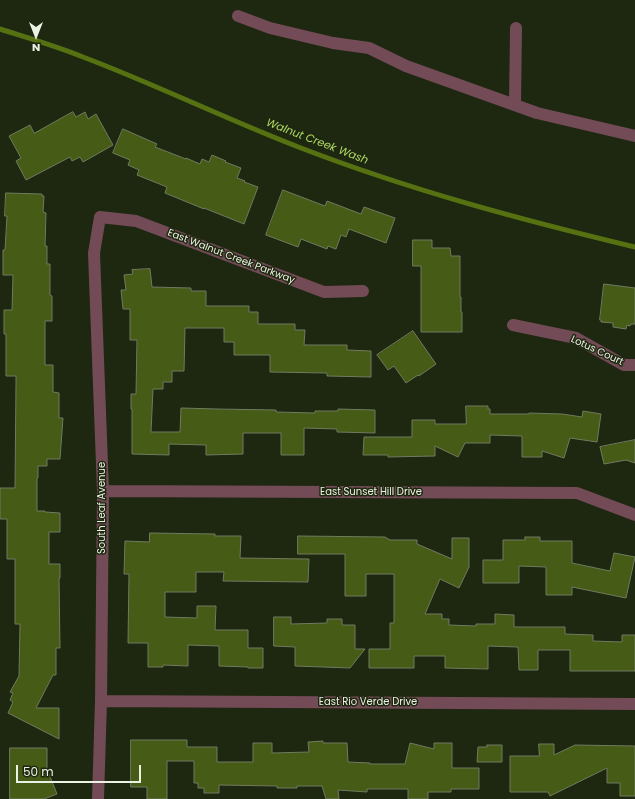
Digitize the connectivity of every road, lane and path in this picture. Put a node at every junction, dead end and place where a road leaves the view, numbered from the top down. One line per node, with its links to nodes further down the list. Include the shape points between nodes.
1 (238, 16): 3 (street, via 270,28 333,44 369,48 406,66)
2 (516, 28): 3 (street)
3 (515, 105): 4 (street, via 537,113)
4 (635, 136)
5 (100, 217): 6 (street, East Walnut Creek Parkway, via 136,221 324,292); 9 (street, South Leaf Avenue, via 94,253)
6 (363, 290)
7 (513, 325): 8 (street, Lotus Court, via 576,338 624,365)
8 (635, 365)
9 (103, 491): 10 (street, East Sunset Hill Drive, via 577,493); 11 (street, South Leaf Avenue)
10 (635, 515)
11 (101, 701): 12 (street, East Rio Verde Drive); 13 (street, South Leaf Avenue)
12 (635, 704)
13 (98, 799)

